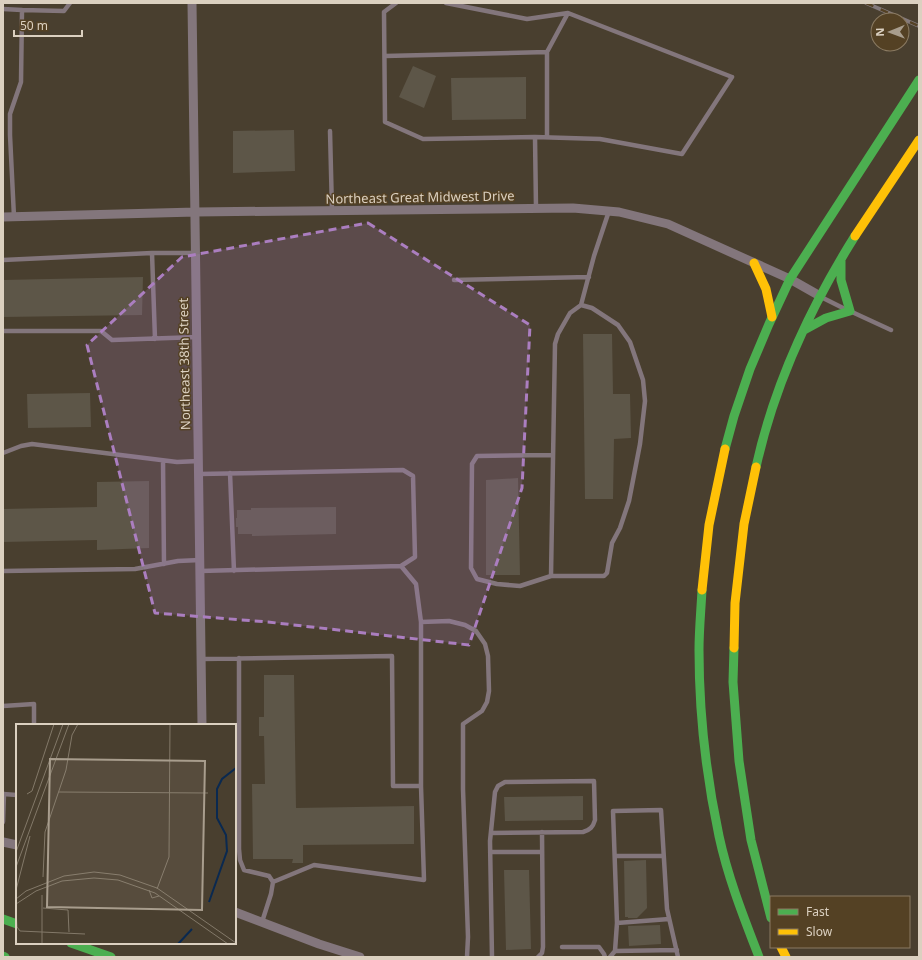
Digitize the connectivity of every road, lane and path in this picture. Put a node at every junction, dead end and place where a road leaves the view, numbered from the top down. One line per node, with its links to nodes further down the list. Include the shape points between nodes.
1 (70, 3): 6 (lane, via 64,11)
2 (192, 3): 18 (street, Northeast 38th Street)
3 (396, 3): 9 (lane, via 384,12)
4 (446, 3): 7 (lane, via 527,19)
5 (3, 9): 6 (lane)
6 (22, 10): 20 (lane, via 21,82 10,114)
7 (568, 13): 8 (lane); 13 (lane, via 732,77 682,154 600,139)
8 (547, 52): 9 (lane); 13 (lane)
9 (385, 56): 12 (lane, via 385,122 423,139)
10 (919, 80): 27 (highway)
11 (330, 131): 16 (lane)
12 (535, 137): 13 (lane); 15 (lane)
13 (547, 138)
14 (919, 140): 24 (highway)
15 (536, 208): 16 (street, Northeast Great Midwest Drive); 17 (street, Northeast Great Midwest Drive)
16 (332, 211): 18 (street, Northeast Great Midwest Drive)
17 (609, 211): 25 (street, Northeast Great Midwest Drive, via 668,224); 26 (lane)
18 (196, 212): 20 (street, Northeast Great Midwest Drive); 22 (street, Northeast 38th Street)
19 (3, 217): 20 (street, Northeast Great Midwest Drive)
20 (14, 217)
21 (152, 253): 22 (lane); 23 (lane); 37 (lane)
22 (195, 253): 36 (street, Northeast 38th Street)
23 (3, 260)
24 (841, 260): 29 (highway); 31 (highway, via 840,274)
25 (754, 263): 27 (street, Northeast Great Midwest Drive); 32 (highway, via 765,282)
26 (589, 277): 28 (lane); 30 (lane)
27 (790, 279): 29 (street, Northeast Great Midwest Drive); 32 (highway)
28 (454, 280)
29 (820, 296): 31 (lane); 33 (highway)
30 (581, 305): 39 (lane, via 570,314 555,344); 50 (lane, via 592,308 618,325 630,342 643,380 645,401 629,501 612,543 608,573 604,576)
31 (850, 311): 33 (highway, via 835,314); 34 (lane)
32 (772, 317): 92 (highway, via 751,366 722,463 706,544 699,627 702,727 714,810 730,875)
33 (804, 330): 73 (highway, via 772,407 756,461 740,541 733,619 733,675 742,791 754,856)
34 (891, 330)
35 (3, 331): 37 (lane, via 101,331 112,340)
36 (198, 337): 37 (lane); 41 (street, Northeast 38th Street)
37 (155, 339)
38 (3, 453): 40 (lane, via 32,444)
39 (553, 455): 50 (lane); 50 (lane, via 478,456 472,464 471,568 477,579 520,586)
40 (163, 461): 41 (lane); 45 (lane)
41 (199, 461): 43 (street, Northeast 38th Street)
42 (230, 473): 43 (lane); 46 (lane, via 403,470 413,476 415,556); 48 (lane)
43 (199, 474): 44 (street, Northeast 38th Street)
44 (200, 560): 45 (lane); 49 (street, Northeast 38th Street)
45 (164, 564): 47 (lane, via 135,569)
46 (401, 566): 48 (lane); 51 (lane, via 416,584)
47 (3, 571)
48 (234, 571): 49 (lane)
49 (200, 572): 53 (street, Northeast 38th Street)
50 (551, 576)
51 (420, 622): 58 (lane); 86 (lane, via 449,621 465,625 476,631 485,644 488,656 487,702 482,711 463,724)
52 (239, 658): 53 (lane); 57 (lane); 58 (lane, via 392,656 393,786)
53 (201, 659): 56 (street, Northeast 38th Street)
54 (3, 706): 55 (lane, via 34,704)
55 (34, 724)
56 (202, 724)
57 (237, 752): 66 (lane)
58 (421, 786): 71 (lane, via 424,880 314,865)
59 (3, 794): 60 (lane); 61 (lane)
60 (16, 795)
61 (3, 822)
62 (542, 832): 63 (lane); 63 (lane, via 589,830 595,820 594,781 505,782 498,786 495,792); 68 (lane)
63 (491, 833): 67 (lane)
64 (3, 842): 65 (street)
65 (16, 845)
66 (237, 849): 71 (lane, via 244,870 269,876)
67 (490, 852): 68 (lane); 87 (lane)
68 (542, 852): 88 (lane, via 543,947)
69 (615, 856): 70 (lane); 70 (lane, via 613,811 662,810); 77 (lane)
70 (664, 856): 75 (lane)
71 (273, 882): 76 (lane)
72 (236, 912): 76 (street)
73 (770, 914)
74 (3, 919): 78 (highway)
75 (669, 919): 77 (lane); 82 (lane)
76 (262, 922): 85 (street)
77 (617, 923): 83 (lane)
78 (16, 924)
79 (74, 944): 84 (highway)
80 (562, 947): 89 (lane, via 599,947)
81 (782, 948): 93 (highway)
82 (677, 950): 83 (lane); 91 (lane)
83 (615, 951): 90 (lane)
84 (111, 957)
85 (360, 957)
86 (467, 957)
87 (492, 957)
88 (538, 957)
89 (605, 957)
90 (610, 957)
91 (678, 957)
92 (759, 957)
93 (786, 957)

